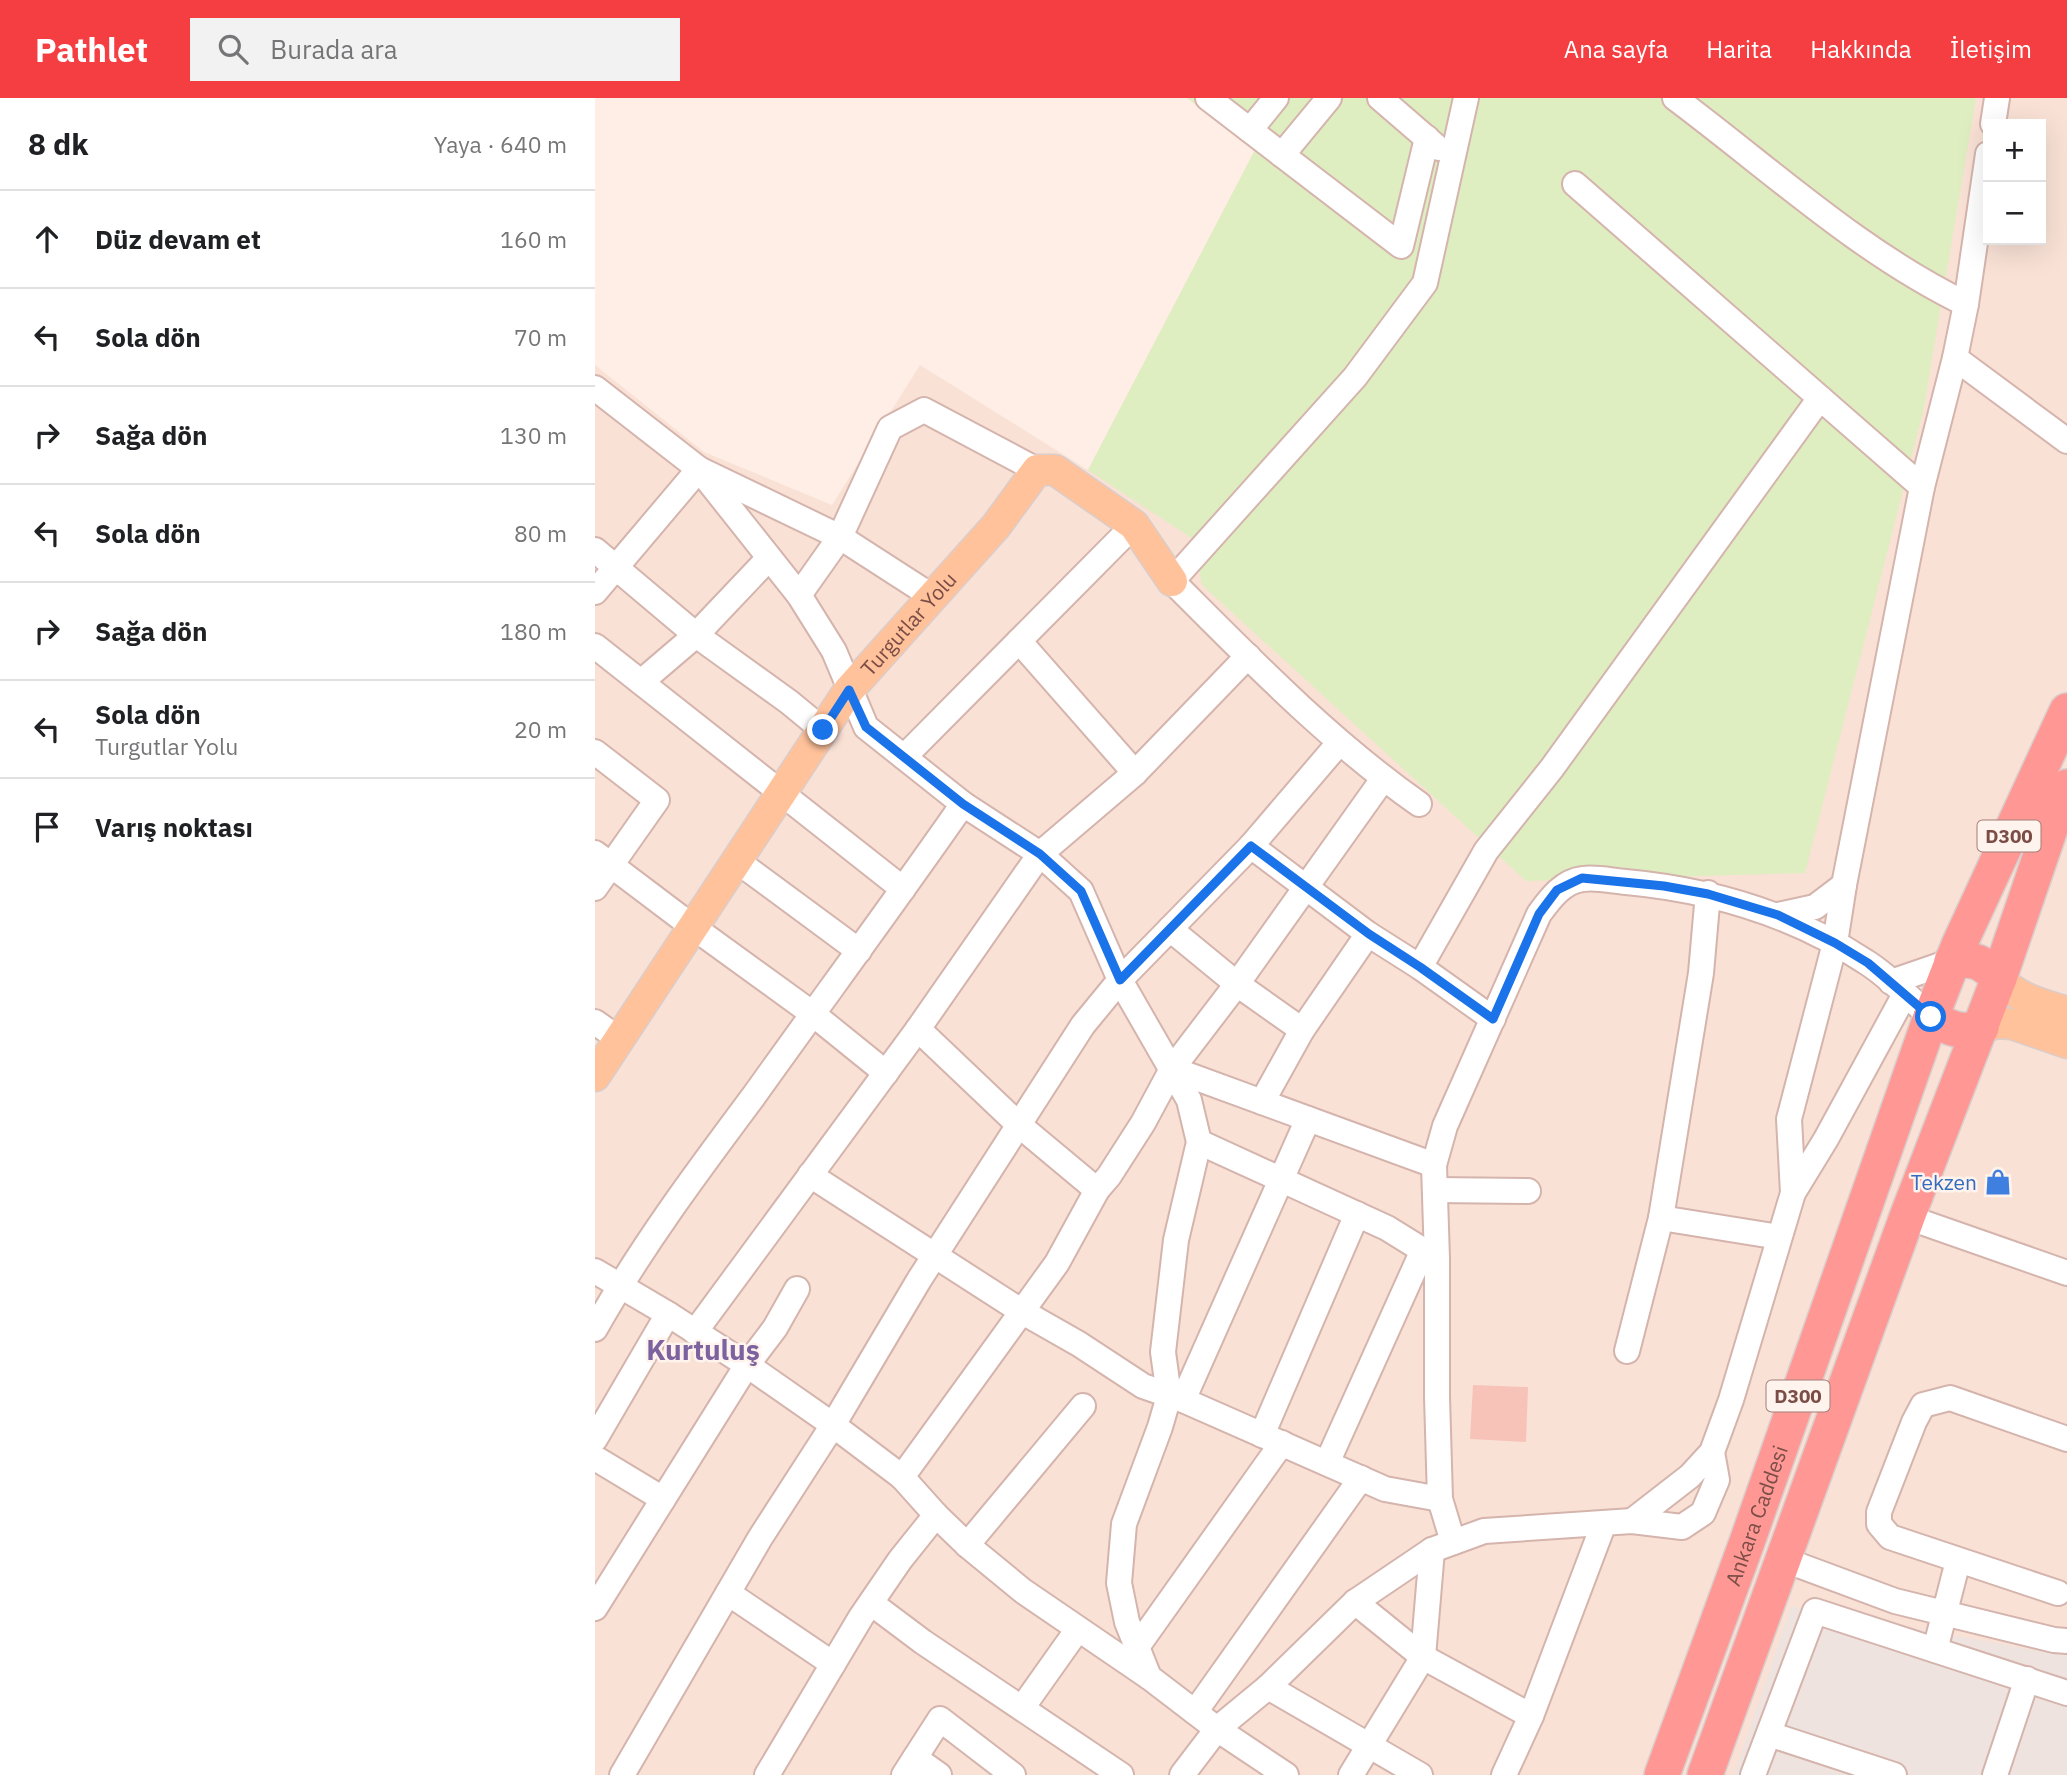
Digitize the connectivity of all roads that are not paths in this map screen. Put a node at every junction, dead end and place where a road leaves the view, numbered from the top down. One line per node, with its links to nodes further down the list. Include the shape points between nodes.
1 (1276, 98): 9 (street)
2 (1329, 98): 11 (street)
3 (1380, 98): 10 (street)
4 (1466, 98): 12 (street)
5 (1675, 98): 15 (street, via 1857,239 1928,286)
6 (1997, 98): 8 (street)
7 (1213, 99): 9 (street)
8 (1994, 119)
9 (1250, 130): 11 (street)
10 (1427, 138): 11 (street, via 1401,246); 12 (street)
11 (1282, 155)
12 (1453, 160): 28 (street, via 1425,283 1355,377)
13 (1984, 182): 15 (street)
14 (1575, 184): 18 (street)
15 (1966, 304): 16 (street)
16 (1955, 358): 19 (street); 22 (street)
17 (595, 388): 20 (street)
18 (1820, 398): 22 (street); 65 (street, via 1552,768 1486,851)
19 (2067, 441)
20 (699, 469): 24 (street); 26 (street); 27 (street)
21 (1037, 470): 23 (main road, via 1055,470); 24 (street, via 924,410 890,428); 31 (main road, Turgutlar Yolu, via 996,526)
22 (1922, 487): 53 (street)
23 (1134, 525): 28 (main road); 33 (street)
24 (840, 537): 30 (street); 31 (street)
25 (595, 550): 27 (street)
26 (769, 558): 30 (street); 32 (street)
27 (615, 566): 29 (street); 32 (street)
28 (1172, 581): 35 (street)
29 (595, 592)
30 (799, 595): 37 (street, via 834,650)
31 (933, 597): 37 (main road, Turgutlar Yolu)
32 (696, 635): 36 (street); 39 (street)
33 (1019, 641): 42 (street); 43 (street)
34 (595, 646): 36 (street)
35 (1248, 656): 40 (street); 43 (street)
36 (641, 682): 46 (street)
37 (849, 690): 39 (main road, Turgutlar Yolu); 42 (street, via 866,727)
38 (2067, 711): 64 (highway, Ankara Caddesi / D300)
39 (823, 730): 46 (main road, Turgutlar Yolu)
40 (1339, 743): 44 (street); 49 (street)
41 (595, 752): 51 (street, via 657,800)
42 (904, 757): 47 (street)
43 (1135, 773): 50 (street)
44 (1383, 779): 48 (street); 56 (street)
45 (2067, 787): 66 (highway, Ankara Caddesi / D300)
46 (781, 793): 52 (main road, Turgutlar Yolu); 55 (street)
47 (963, 804): 50 (street); 55 (street)
48 (1419, 804)
49 (1251, 846): 56 (street); 60 (street)
50 (1040, 854): 67 (street, via 1081,891); 76 (street)
51 (603, 860): 54 (street); 59 (street)
52 (737, 861): 59 (main road, Turgutlar Yolu); 63 (street)
53 (1844, 885): 58 (street, via 1815,907); 62 (street)
54 (595, 888)
55 (904, 889): 63 (street)
56 (1306, 889): 61 (street); 68 (street)
57 (1708, 894): 58 (street); 73 (street, via 1582,878 1557,890 1539,914); 96 (street, via 1701,973)
58 (1778, 915): 62 (street)
59 (693, 927): 71 (street); 78 (main road, Turgutlar Yolu)
60 (1170, 929): 67 (street); 68 (street)
61 (1369, 934): 65 (street); 77 (street)
62 (1835, 943): 69 (street); 93 (street, via 1790,1119)
63 (859, 951): 71 (street)
64 (1952, 961): 66 (highway, via 1979,961); 69 (street); 72 (highway, Ankara Caddesi / D300)
65 (1420, 967): 73 (street)
66 (1999, 978): 70 (main road, via 2023,998); 75 (highway, Ankara Caddesi / D300)
67 (1120, 980): 80 (street); 85 (street, via 1083,1025)
68 (1237, 984): 77 (street); 80 (street)
69 (1898, 988): 72 (street); 93 (street, via 1825,1139)
70 (2067, 1012)
71 (813, 1014): 81 (street); 102 (street)
72 (1931, 1017): 75 (highway, via 1957,1030); 163 (highway, Ankara Caddesi / D300)
73 (1493, 1019): 87 (street, via 1445,1126)
74 (595, 1022): 78 (street)
75 (1981, 1028): 79 (main road, via 2012,1024); 95 (highway, Ankara Caddesi / D300)
76 (918, 1029): 81 (street); 85 (street)
77 (1302, 1030): 83 (street)
78 (619, 1039): 82 (main road, Turgutlar Yolu)
79 (2067, 1043)
80 (1172, 1069): 83 (street); 86 (street, via 1189,1100); 90 (street, via 1136,1134)
81 (886, 1073): 88 (street)
82 (595, 1076)
83 (1262, 1102): 84 (street)
84 (1308, 1119): 87 (street); 89 (street)
85 (1019, 1125): 90 (street); 99 (street)
86 (1199, 1142): 89 (street); 110 (street, via 1176,1241 1163,1352)
87 (1434, 1165): 91 (street)
88 (810, 1175): 99 (street); 107 (street)
89 (1282, 1181): 94 (street); 110 (street)
90 (1097, 1190): 104 (street, via 1057,1263)
91 (1435, 1190): 92 (street); 98 (street)
92 (1528, 1191)
93 (1793, 1193): 97 (street)
94 (1357, 1214): 98 (street); 114 (street)
95 (1907, 1217): 101 (street); 128 (highway, Ankara Caddesi / D300)
96 (1661, 1218): 97 (street); 108 (street)
97 (1779, 1237): 116 (street)
98 (1430, 1255): 118 (street); 122 (street)
99 (935, 1256): 104 (street); 112 (street)
100 (595, 1271): 102 (street)
101 (2067, 1273)
102 (619, 1285): 105 (street); 106 (street)
103 (797, 1289): 109 (street)
104 (1021, 1311): 110 (street, via 1143,1386); 119 (street)
105 (668, 1314): 107 (street); 113 (street)
106 (595, 1329)
107 (695, 1332): 109 (street)
108 (1627, 1351)
109 (747, 1365): 112 (street); 121 (street)
110 (1176, 1398): 114 (street); 138 (street, via 1160,1427 1123,1524 1119,1583)
111 (1083, 1406): 126 (street)
112 (833, 1425): 119 (street); 130 (street)
113 (595, 1439)
114 (1272, 1439): 118 (street); 138 (street)
115 (2067, 1439): 129 (street, via 1950,1398 1923,1405 1879,1512 1879,1524 1890,1537)
116 (1712, 1452): 124 (street, via 1690,1476); 124 (street, via 1717,1480 1703,1513 1682,1527)
117 (595, 1458): 121 (street)
118 (1327, 1463): 120 (street)
119 (902, 1477): 123 (street)
120 (1361, 1478): 122 (street, via 1385,1489); 147 (street)
121 (663, 1499): 134 (street)
122 (1440, 1499): 127 (street)
123 (936, 1515): 126 (street); 133 (street)
124 (1632, 1521): 125 (street)
125 (1604, 1523): 127 (street, via 1483,1531); 148 (street)
126 (967, 1545): 136 (street)
127 (1443, 1546): 132 (street); 140 (street)
128 (1782, 1559): 135 (street, via 1895,1601); 164 (highway, Ankara Caddesi / D300)
129 (1958, 1561): 131 (street); 135 (street)
130 (728, 1593): 141 (street); 153 (street)
131 (2058, 1593)
132 (1355, 1602): 140 (street); 144 (street)
133 (871, 1603): 141 (street); 146 (street)
134 (595, 1608)
135 (1944, 1613): 137 (street); 139 (street)
136 (1078, 1629): 142 (street); 146 (street)
137 (2067, 1641)
138 (1137, 1647): 142 (street)
139 (1935, 1650): 143 (street); 150 (street, via 1815,1611)
140 (1423, 1657): 148 (street); 151 (street)
141 (834, 1664): 154 (street)
142 (1149, 1677): 147 (street)
143 (2027, 1679): 145 (street); 167 (street)
144 (1268, 1687): 149 (street); 151 (street)
145 (2067, 1693)
146 (1022, 1708): 157 (street)
147 (1195, 1712): 149 (street)
148 (1531, 1716): 162 (street)
149 (1217, 1729): 158 (street); 159 (street)
150 (1769, 1734): 165 (street); 166 (street)
151 (1369, 1745): 160 (street); 161 (street)
152 (909, 1767): 155 (street); 156 (street, via 940,1719)
153 (622, 1775)
154 (767, 1775)
155 (939, 1775)
156 (1013, 1775)
157 (1121, 1775)
158 (1182, 1775)
159 (1286, 1775)
160 (1351, 1775)
161 (1420, 1775)
162 (1504, 1775)
163 (1662, 1775)
164 (1705, 1775)
165 (1753, 1775)
166 (1894, 1775)
167 (1995, 1775)

